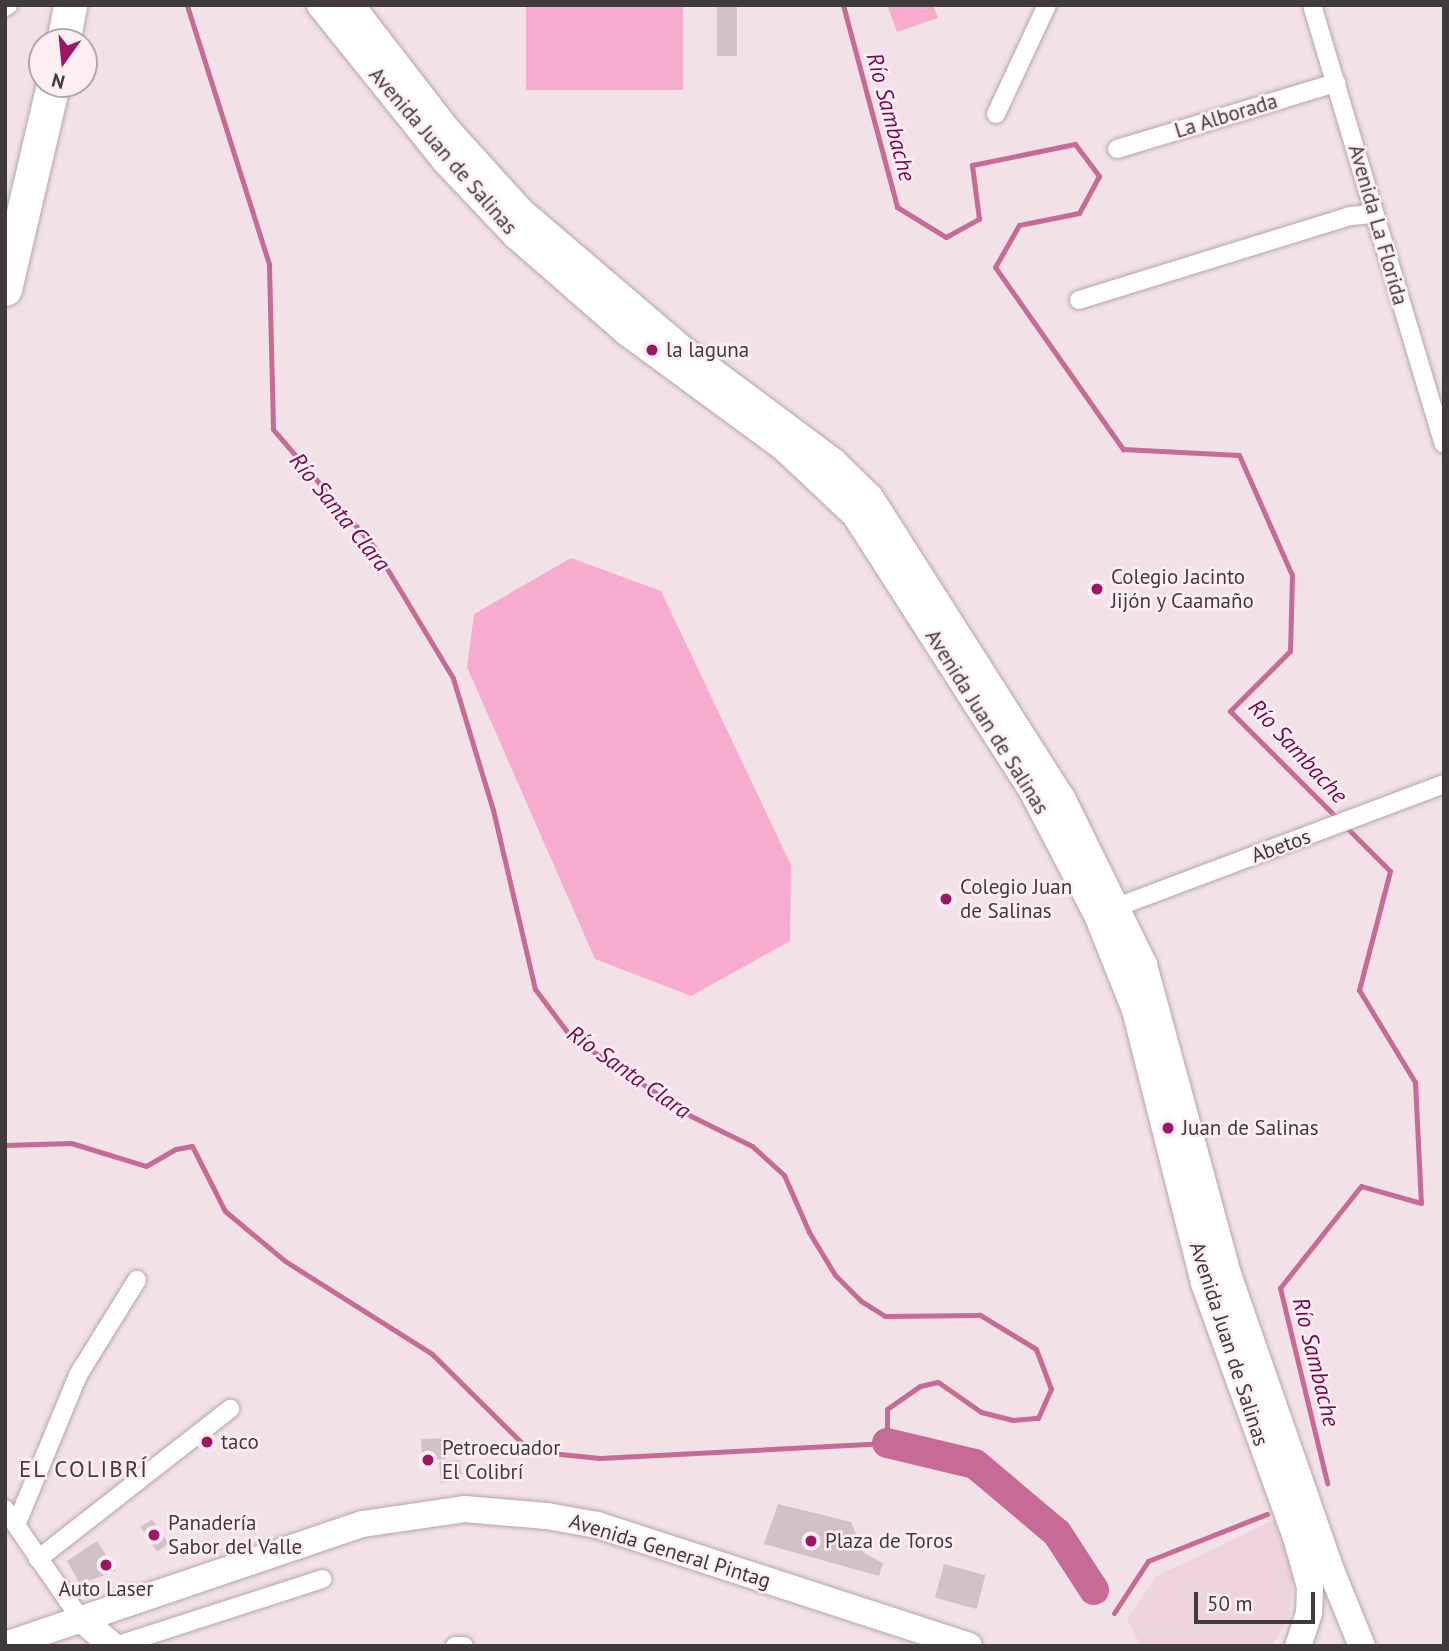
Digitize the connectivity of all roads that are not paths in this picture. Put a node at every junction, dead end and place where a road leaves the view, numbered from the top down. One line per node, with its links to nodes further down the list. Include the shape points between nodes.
1 (70, 5): 6 (highway)
2 (320, 5): 15 (main road, Avenida Juan de Salinas, via 445,161 515,235 626,332 785,449 855,515)
3 (351, 5): 15 (main road, Avenida Juan de Salinas, via 446,128 540,230 684,350 834,462 870,497)
4 (1047, 5): 9 (street)
5 (1312, 5): 7 (street, Avenida La Florida)
6 (66, 28)
7 (1336, 83): 10 (street, La Alborada); 11 (street, Avenida La Florida)
8 (50, 98): 12 (highway)
9 (996, 114)
10 (1116, 149)
11 (1373, 214): 13 (street, via 1350,216); 14 (street, Avenida La Florida)
12 (5, 289)
13 (1079, 300)
14 (1444, 444)
15 (1040, 784): 17 (main road, Avenida Juan de Salinas); 30 (main road, Avenida Juan de Salinas, via 1135,1010 1204,1283 1296,1537 1310,1587 1309,1613)
16 (1444, 784): 17 (street, Abetos)
17 (1117, 907): 31 (main road, Avenida Juan de Salinas, via 1144,965 1229,1277)
18 (137, 1280): 21 (street, via 75,1381)
19 (230, 1409): 22 (street)
20 (5, 1510): 21 (street)
21 (16, 1525): 22 (street)
22 (38, 1559): 24 (street)
23 (322, 1579): 26 (street)
24 (80, 1618): 25 (main road, Avenida General Pintag); 26 (main road); 29 (main road, Avenida General Pintag, via 363,1524 411,1514 495,1510 597,1525)
25 (5, 1645)
26 (114, 1646)
27 (455, 1646): 28 (street)
28 (464, 1646)
29 (969, 1646)
30 (1298, 1646)
31 (1362, 1646)

